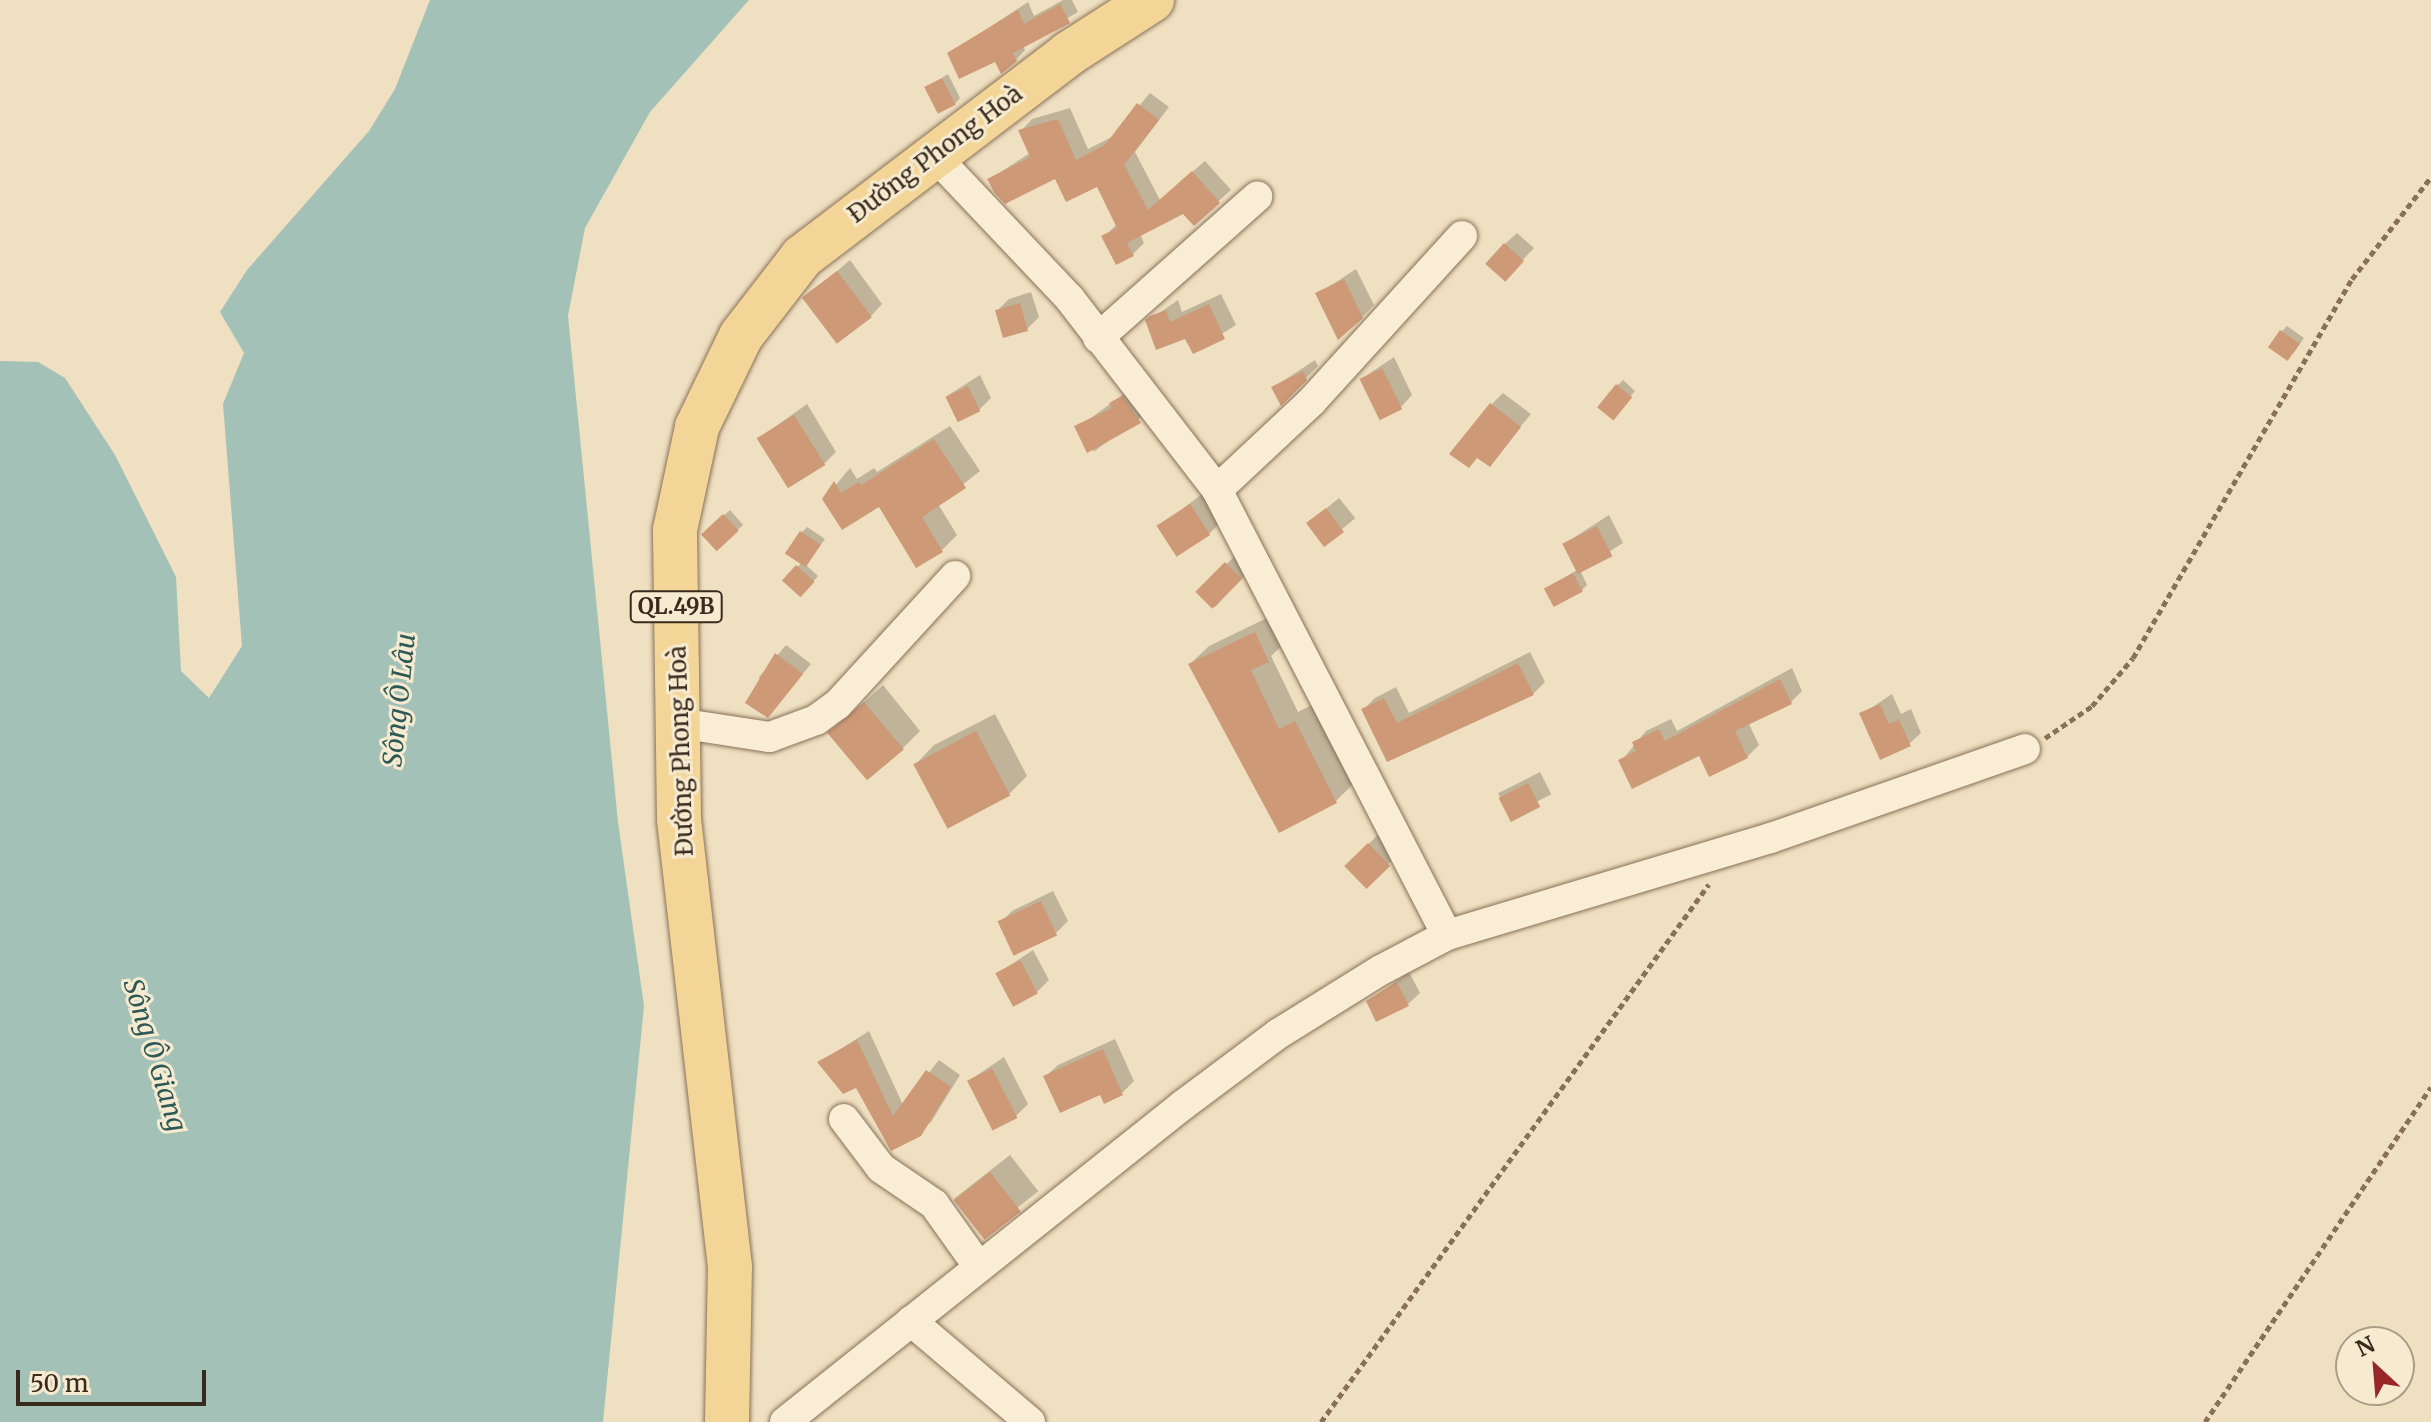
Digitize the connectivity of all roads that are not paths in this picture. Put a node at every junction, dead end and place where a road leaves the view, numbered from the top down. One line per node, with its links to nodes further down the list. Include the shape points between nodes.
1 (1152, 0): 2 (main road, Đường Phong Hoà / QL.49B)
2 (933, 154): 5 (street, via 1028,251); 8 (main road, Đường Phong Hoà / QL.49B, via 802,257 741,336 697,427 675,530)
3 (1257, 197): 5 (street)
4 (1462, 236): 6 (street, via 1312,401)
5 (1098, 338): 6 (street)
6 (1217, 490): 10 (street)
7 (955, 576): 8 (street, via 864,677 816,720 770,737)
8 (678, 723): 14 (main road, Đường Phong Hoà / QL.49B, via 679,819 730,1267)
9 (2025, 749): 10 (street, via 1771,838)
10 (1447, 935): 12 (street, via 1278,1034)
11 (844, 1119): 12 (street, via 881,1168 934,1204)
12 (979, 1267): 13 (street)
13 (911, 1321): 15 (street); 16 (street)
14 (727, 1422)
15 (785, 1422)
16 (1030, 1422)

